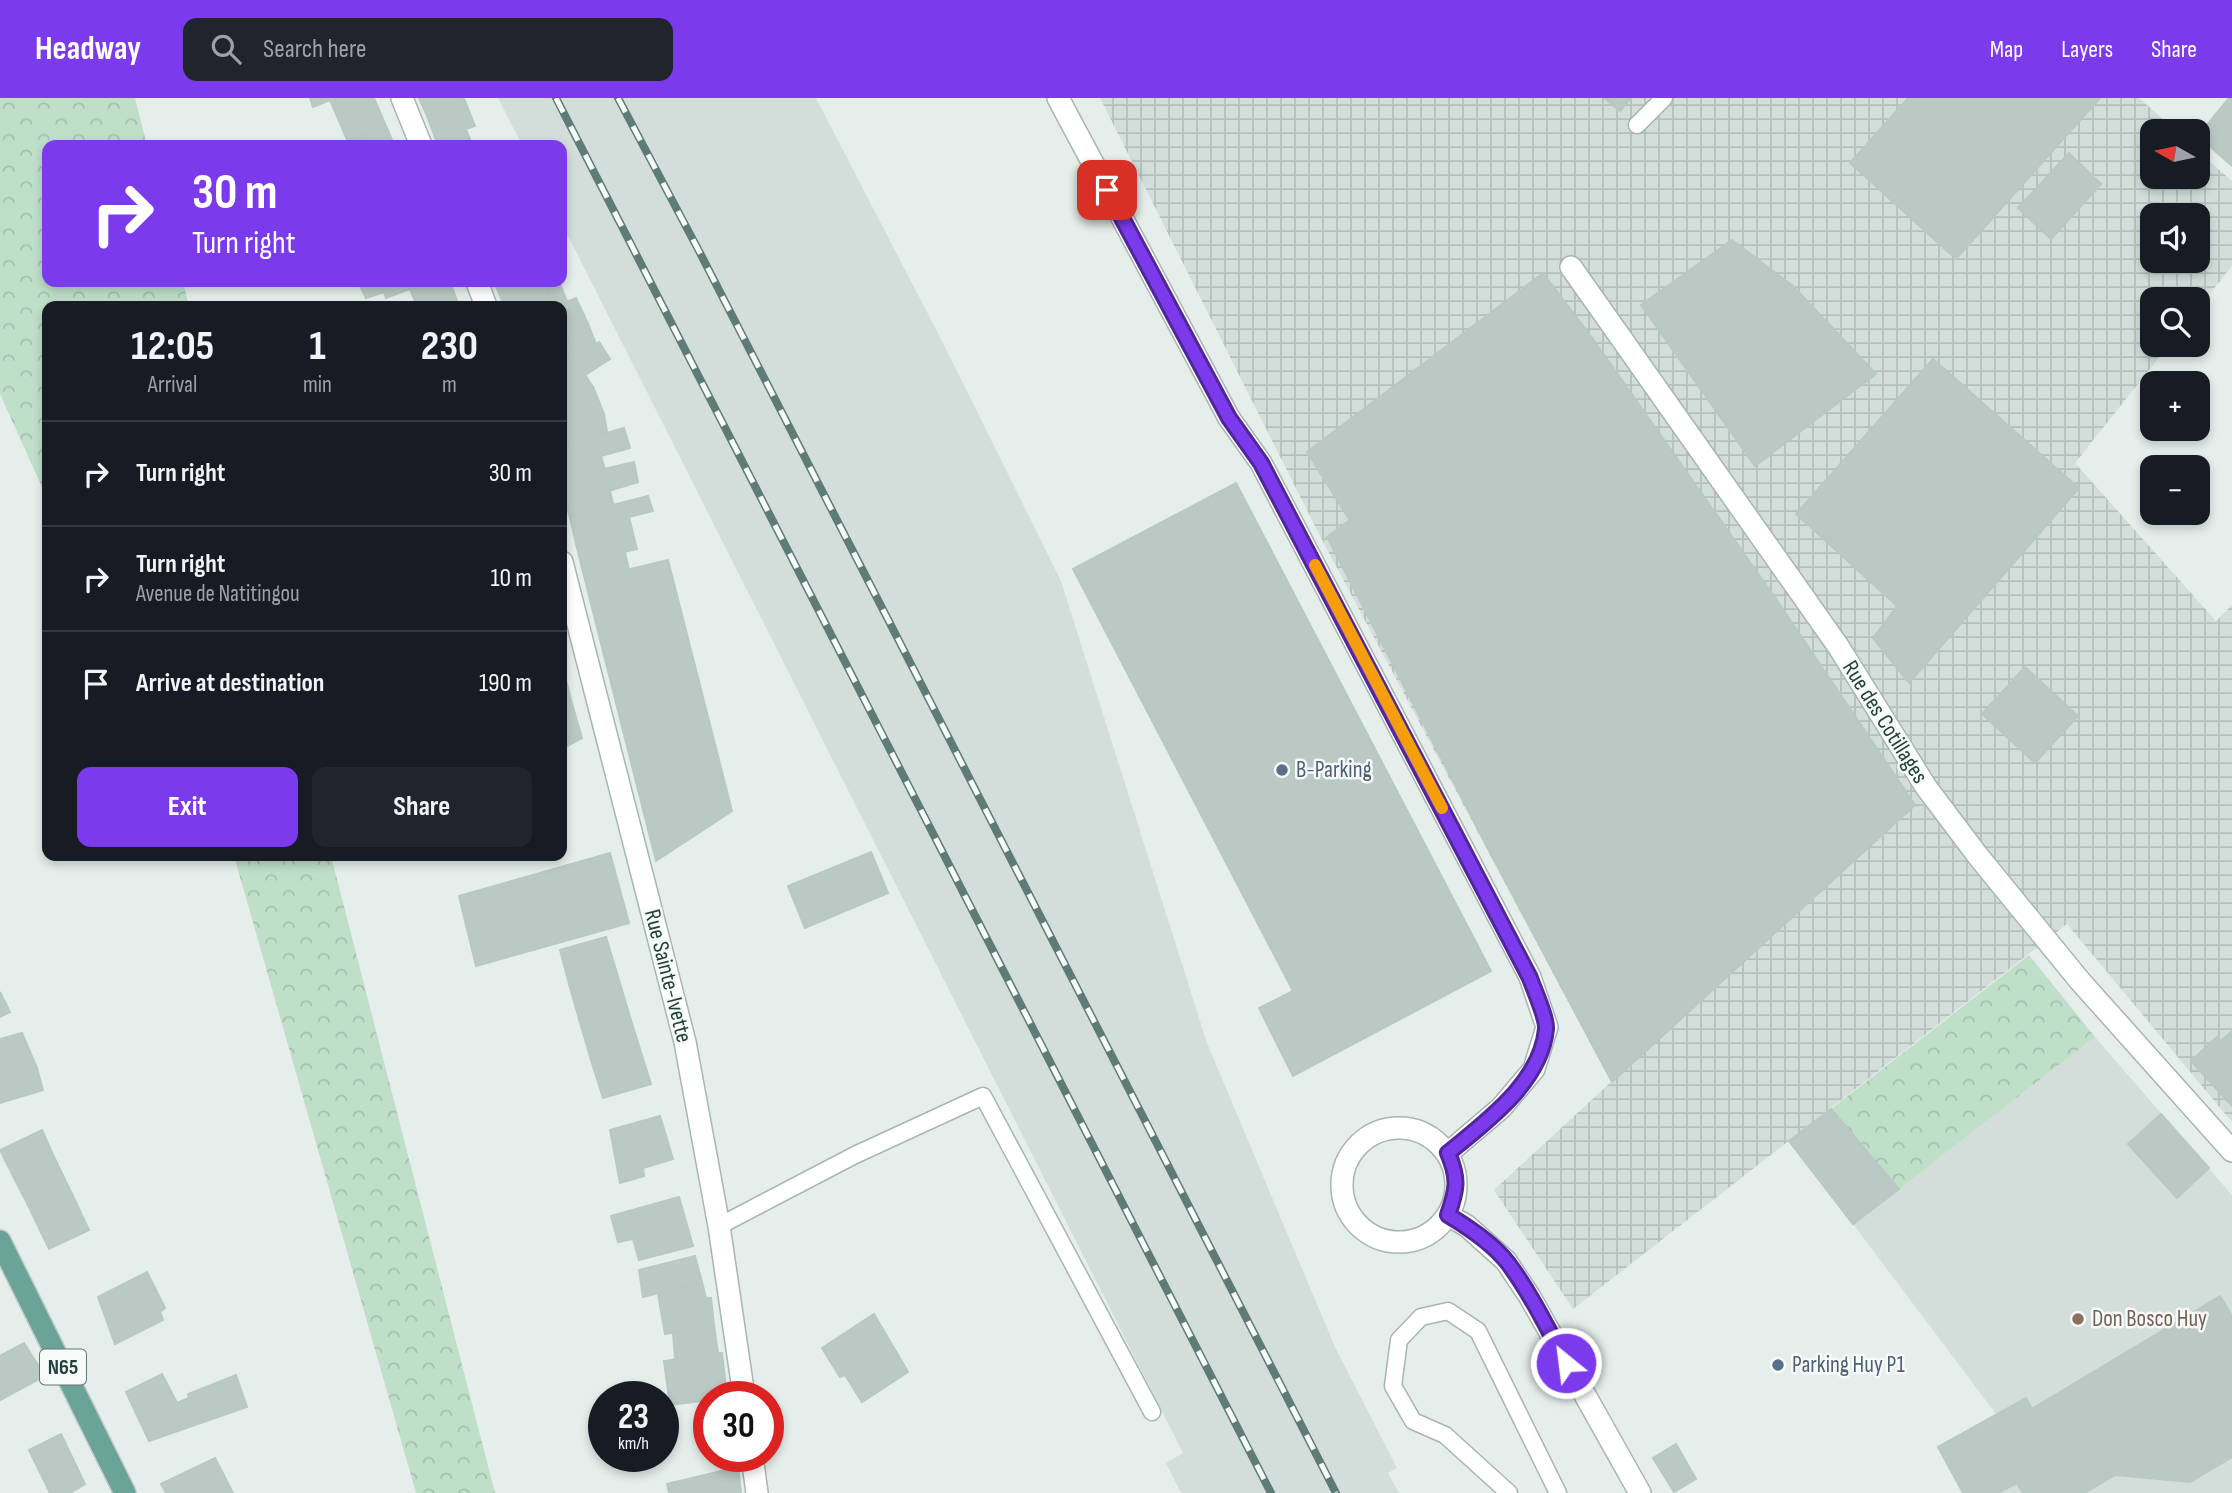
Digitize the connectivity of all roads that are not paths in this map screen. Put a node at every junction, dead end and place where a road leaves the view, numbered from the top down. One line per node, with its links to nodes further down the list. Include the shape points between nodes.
1 (402, 98): 5 (street)
2 (1058, 98): 9 (street, via 1229,418 1261,463 1530,978 1547,1027 1534,1069 1502,1108)
3 (1664, 98): 4 (lane)
4 (1637, 125)
5 (419, 140)
6 (1571, 267): 8 (street, Rue des Cotillages, via 1838,646 1926,788 2071,971)
7 (567, 582): 11 (street, Rue Sainte-Ivette, via 685,1042)
8 (2232, 1151)
9 (1448, 1153): 10 (street, via 1456,1192); 10 (street, via 1423,1132 1401,1127 1377,1131 1350,1155 1341,1190 1348,1213 1364,1231 1386,1242 1409,1242 1432,1233)
10 (1448, 1215): 20 (street, via 1506,1261)
11 (719, 1226): 13 (street, Rue Sainte-Ivette); 14 (lane, via 983,1096)
12 (0, 1241): 16 (main road, N65)
13 (742, 1381)
14 (1152, 1412)
15 (754, 1472): 17 (street)
16 (125, 1493)
17 (757, 1493)
18 (1509, 1493): 19 (lane, via 1445,1435 1413,1422 1393,1386 1399,1340 1421,1317 1448,1311 1478,1331)
19 (1558, 1493)
20 (1640, 1493)

